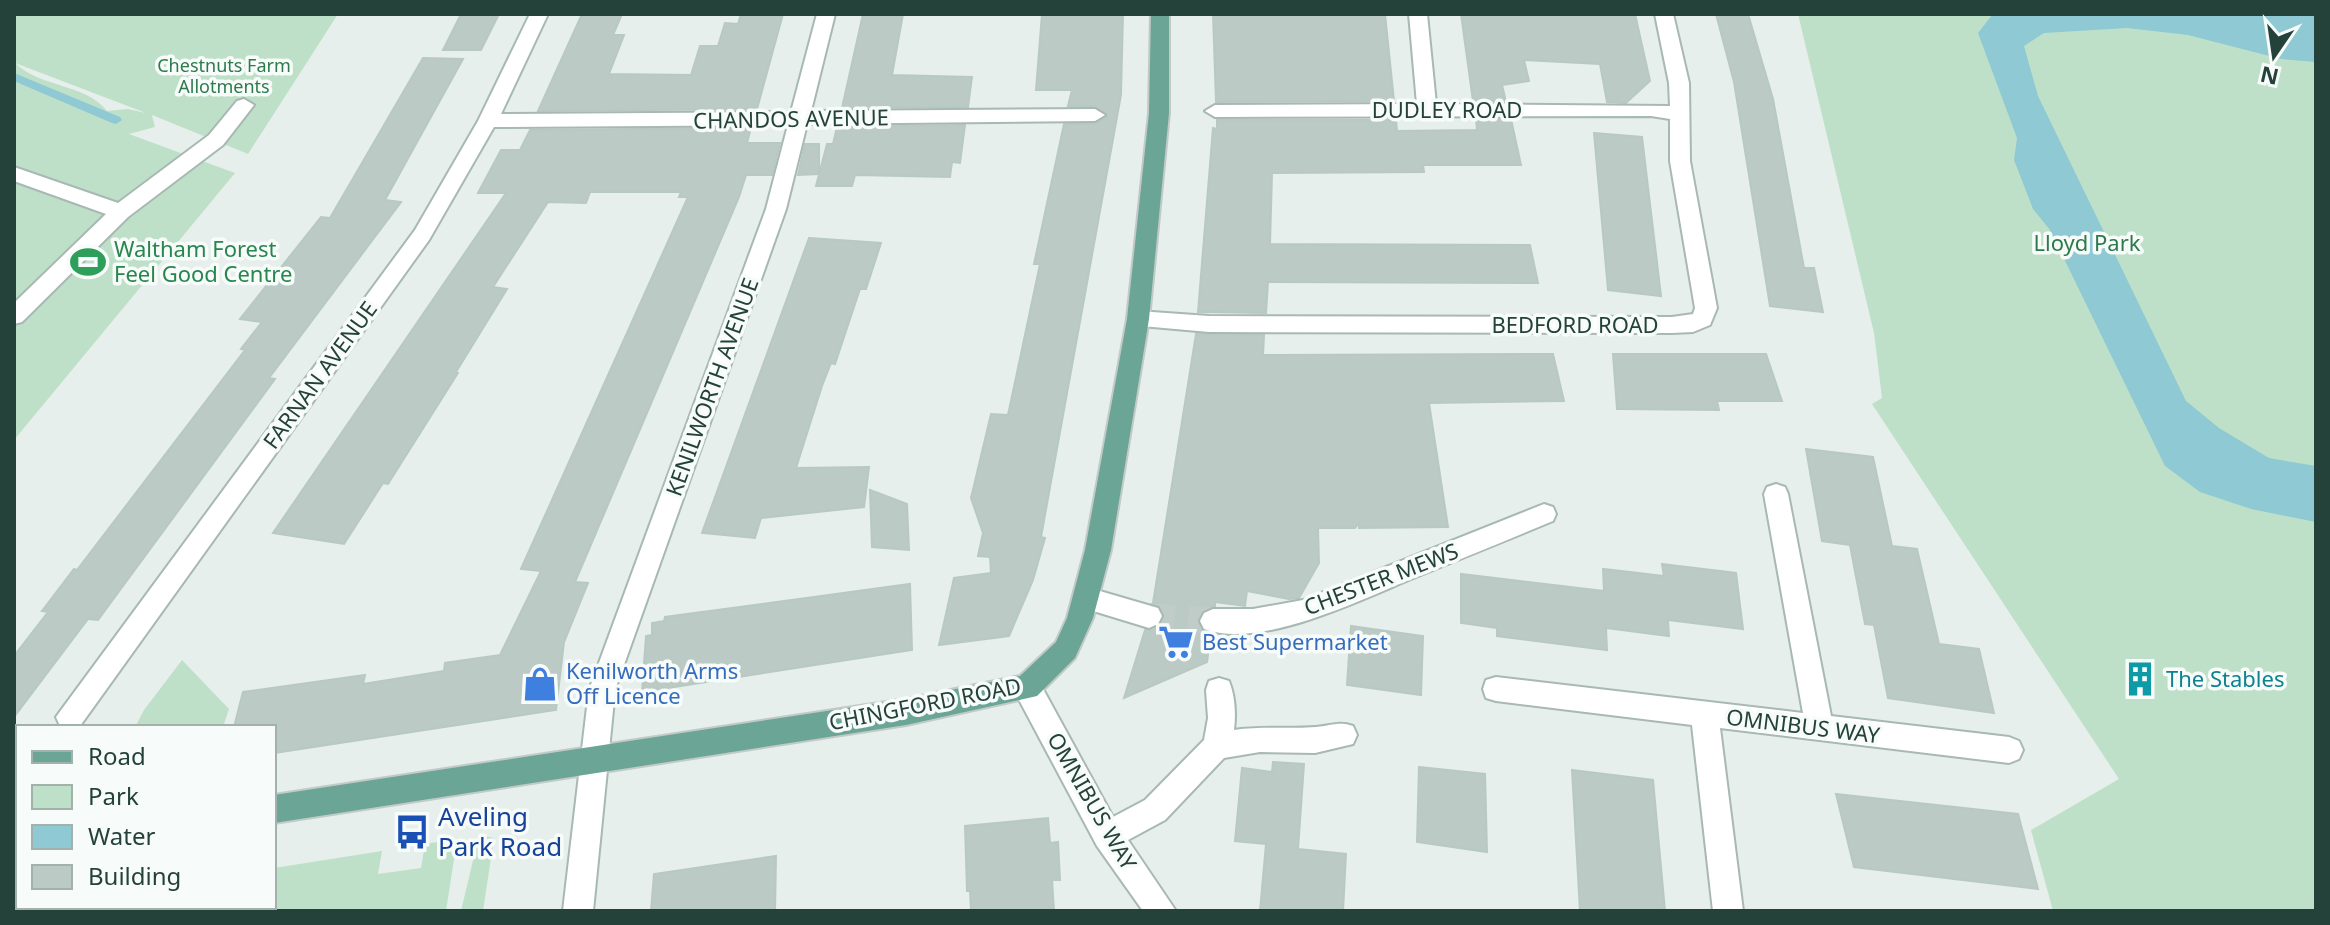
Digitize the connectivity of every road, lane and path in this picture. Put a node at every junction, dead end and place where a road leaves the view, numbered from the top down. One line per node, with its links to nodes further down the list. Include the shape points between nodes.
1 (539, 14): 12 (street, FARNAN AVENUE)
2 (826, 14): 11 (street, KENILWORTH AVENUE)
3 (1160, 14): 16 (main road, CHINGFORD ROAD, via 1159,113)
4 (1418, 14): 7 (street)
5 (1664, 14): 9 (street, BEDFORD ROAD)
6 (244, 105): 14 (street, via 216,140)
7 (1427, 110): 8 (street, DUDLEY ROAD); 9 (street, DUDLEY ROAD)
8 (1215, 111)
9 (1680, 114): 16 (street, BEDFORD ROAD, via 1680,161 1706,308 1693,324 1209,324)
10 (1095, 115): 11 (street, CHANDOS AVENUE)
11 (800, 120): 12 (street, CHANDOS AVENUE); 31 (street, KENILWORTH AVENUE, via 776,209 602,690)
12 (488, 121): 26 (street, FARNAN AVENUE, via 422,235)
13 (14, 174): 14 (street)
14 (121, 212): 15 (street)
15 (14, 316)
16 (1138, 319): 19 (main road, CHINGFORD ROAD)
17 (1776, 494): 27 (street)
18 (1544, 514): 21 (street, CHESTER MEWS, via 1304,611 1253,621)
19 (1086, 598): 20 (street); 22 (main road, CHINGFORD ROAD, via 1066,650)
20 (1149, 616)
21 (1213, 621)
22 (1027, 687): 31 (main road, CHINGFORD ROAD, via 906,712); 33 (street, OMNIBUS WAY)
23 (1496, 689): 25 (street, OMNIBUS WAY)
24 (1219, 690): 29 (street)
25 (1705, 715): 27 (street, OMNIBUS WAY); 36 (street, OMNIBUS WAY)
26 (70, 717)
27 (1820, 728): 30 (street, OMNIBUS WAY)
28 (1343, 735): 29 (street)
29 (1217, 746): 33 (street, via 1155,810)
30 (2009, 750)
31 (595, 757): 32 (main road, CHINGFORD ROAD); 34 (street)
32 (276, 809)
33 (1107, 836): 35 (street, OMNIBUS WAY)
34 (578, 911)
35 (1161, 911)
36 (1728, 911)

